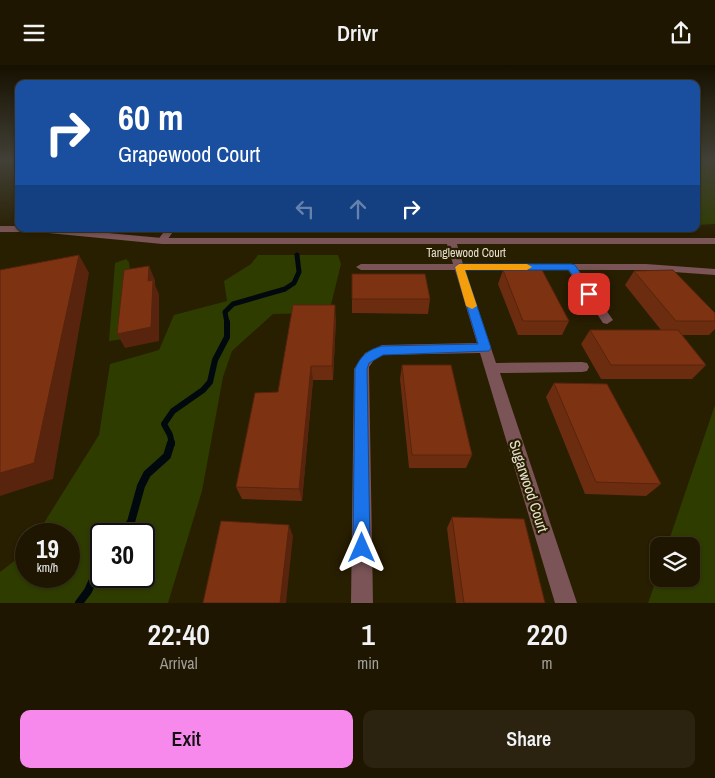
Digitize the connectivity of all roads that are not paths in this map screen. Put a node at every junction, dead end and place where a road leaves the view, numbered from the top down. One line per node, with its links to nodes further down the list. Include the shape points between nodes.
1 (0, 229): 2 (street)
2 (15, 229)
3 (69, 232): 5 (street)
4 (168, 232): 5 (street)
5 (162, 241): 6 (street)
6 (451, 241): 7 (street); 9 (street, Sugarwood Court)
7 (715, 241)
8 (361, 267): 9 (street, Tanglewood Court)
9 (459, 267): 10 (street, Tanglewood Court); 13 (street, Sugarwood Court)
10 (571, 267): 11 (street, Tanglewood Court, via 646,267); 12 (street)
11 (715, 272)
12 (607, 320)
13 (485, 348): 15 (street, Sugarwood Court); 16 (street, via 382,350 364,360 361,369)
14 (582, 367): 15 (street)
15 (491, 368): 17 (street, Sugarwood Court)
16 (362, 603)
17 (566, 603)

